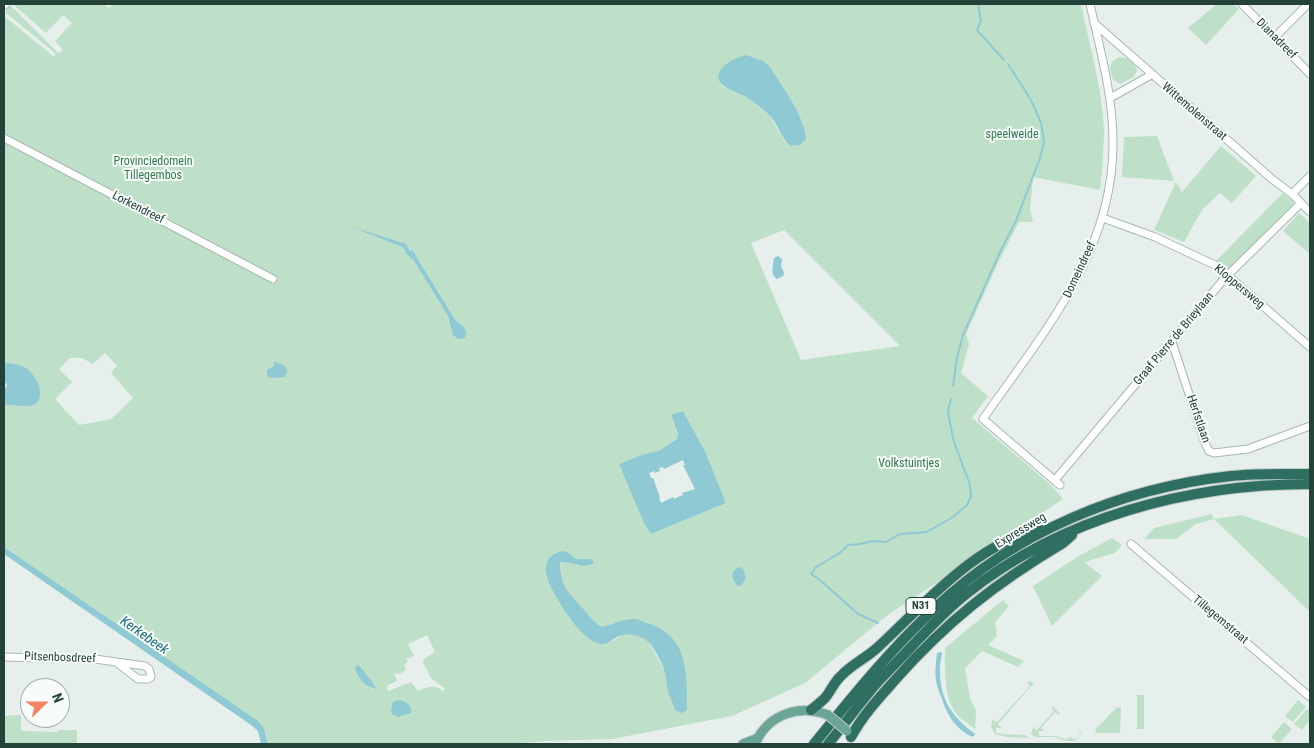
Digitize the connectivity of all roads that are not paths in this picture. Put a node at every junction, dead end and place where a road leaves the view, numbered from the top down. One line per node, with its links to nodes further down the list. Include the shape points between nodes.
1 (1090, 4): 4 (street)
2 (1242, 4): 5 (street, Dianadreef)
3 (1308, 4): 5 (street)
4 (1094, 23): 7 (street, Wittemolenstraat); 8 (street, Domeindreef)
5 (1275, 37): 6 (street, Dianadreef)
6 (1310, 74)
7 (1151, 75): 8 (street); 11 (street, Wittemolenstraat)
8 (1110, 98): 14 (street, Domeindreef, via 1113,157)
9 (4, 138): 16 (street, Lorkendreef)
10 (1310, 176): 11 (street)
11 (1292, 194): 12 (street, Wittemolenstraat)
12 (1300, 204): 13 (street, Wittemolenstraat); 15 (street, Graaf Pierre de Brieylaan)
13 (1310, 212)
14 (1103, 218): 15 (street, Kloppersweg, via 1170,244 1217,266); 21 (street, Domeindreef, via 1067,298 983,419)
15 (1228, 276): 17 (street, Graaf Pierre de Brieylaan); 18 (street, Kloppersweg)
16 (272, 278)
17 (1172, 342): 19 (street, Herfstlaan, via 1209,451 1248,449); 21 (street, Graaf Pierre de Brieylaan)
18 (1310, 347)
19 (1310, 426)
20 (1310, 474): 23 (highway, Expressweg / N31, via 1231,476 1168,486 1104,504)
21 (1057, 482)
22 (1310, 484): 24 (highway, Expressweg / N31, via 1232,488 1178,497)
23 (1049, 528): 29 (highway, N31, via 1016,535 975,560 929,598 876,650 840,676 826,697); 33 (highway, Expressweg / N31, via 983,569 936,607 884,660)
24 (1080, 528): 30 (highway, N31, via 950,622 878,700); 34 (highway, Expressweg / N31, via 1016,559 942,614 875,685)
25 (1131, 544): 28 (street, Tillegemstraat)
26 (4, 657): 27 (street, Pitsenbosdreef)
27 (116, 662)
28 (1310, 697)
29 (811, 710): 30 (main road, bridge, via 828,715); 31 (main road, via 780,716 768,725)
30 (851, 737)
31 (757, 741): 32 (main road)
32 (744, 744)
33 (814, 744)
34 (828, 744)

